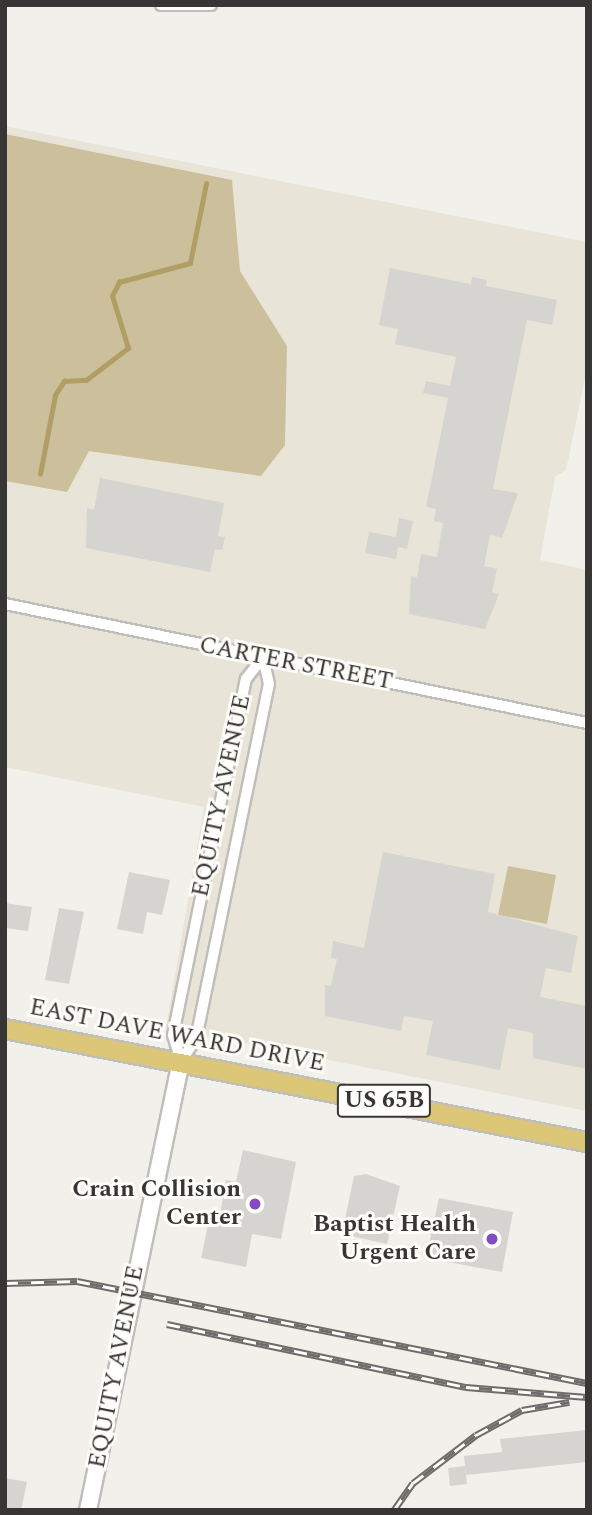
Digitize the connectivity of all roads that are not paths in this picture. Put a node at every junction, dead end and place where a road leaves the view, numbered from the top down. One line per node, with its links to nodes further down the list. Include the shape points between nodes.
1 (161, 5): 2 (street)
2 (211, 5)
3 (5, 604): 4 (street, CARTER STREET)
4 (263, 657): 5 (street, CARTER STREET); 7 (street, EQUITY AVENUE, via 269,684 196,1039); 7 (street, EQUITY AVENUE, via 246,679 202,891 173,1035)
5 (587, 723)
6 (5, 1028): 7 (main road, EAST DAVE WARD DRIVE / US 65B)
7 (181, 1060): 8 (main road, EAST DAVE WARD DRIVE / US 65B); 9 (street, EQUITY AVENUE)
8 (587, 1142)
9 (88, 1510)

